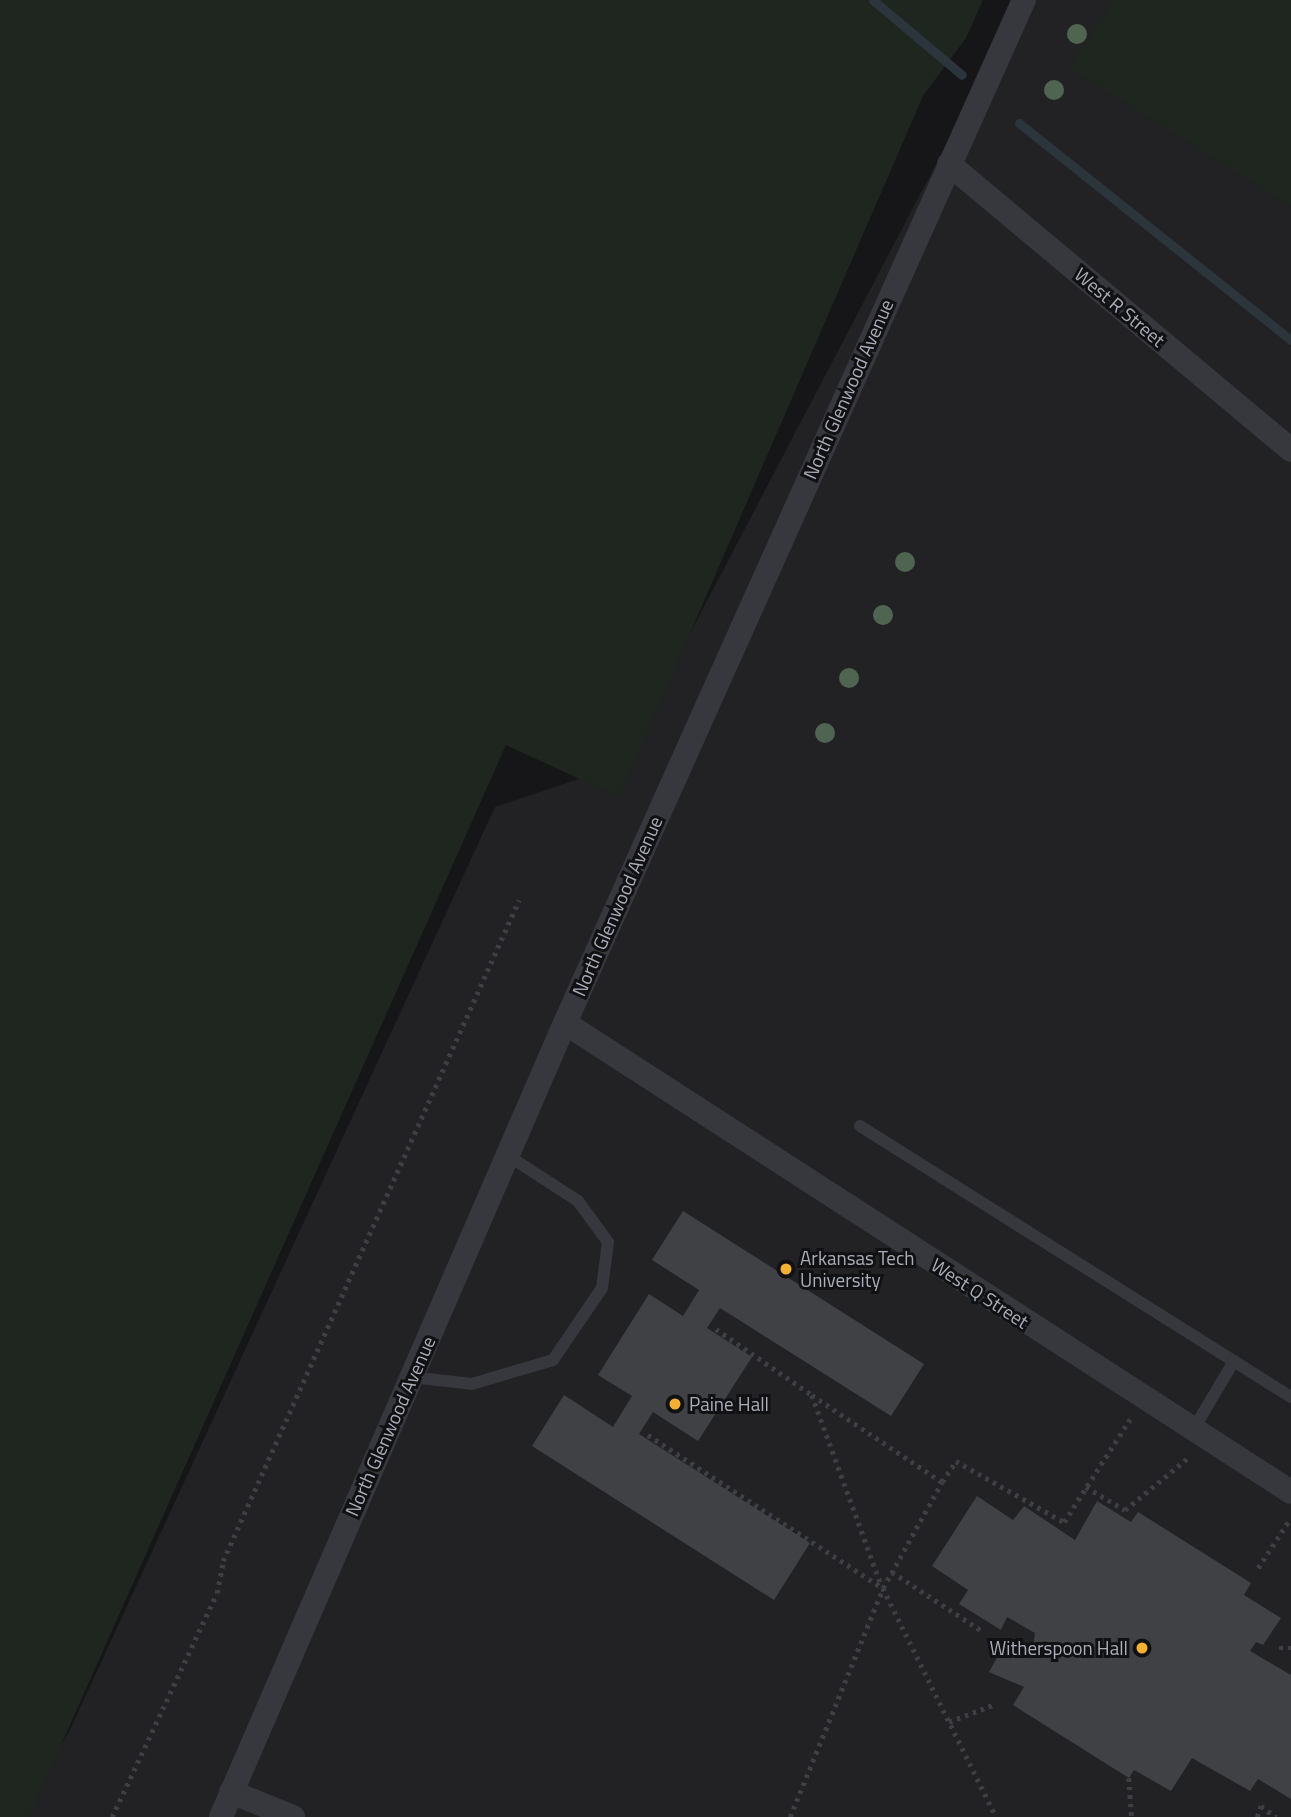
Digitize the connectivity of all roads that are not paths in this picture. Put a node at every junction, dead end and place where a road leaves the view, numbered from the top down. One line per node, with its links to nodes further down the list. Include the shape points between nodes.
1 (1024, 0): 2 (street, North Glenwood Avenue)
2 (949, 164): 3 (street, West R Street); 4 (street, North Glenwood Avenue)
3 (1291, 450)
4 (565, 1023): 6 (street, North Glenwood Avenue); 10 (street, West Q Street)
5 (859, 1126): 7 (lane)
6 (508, 1155): 8 (street, North Glenwood Avenue); 8 (lane, via 579,1201 608,1242 602,1288 553,1360 471,1384)
7 (1234, 1361): 9 (lane); 10 (lane)
8 (411, 1377): 12 (street, North Glenwood Avenue)
9 (1291, 1397)
10 (1186, 1440): 11 (street, West Q Street)
11 (1285, 1502)
12 (231, 1792): 13 (street, North Glenwood Avenue); 14 (street)
13 (220, 1817)
14 (293, 1817)

